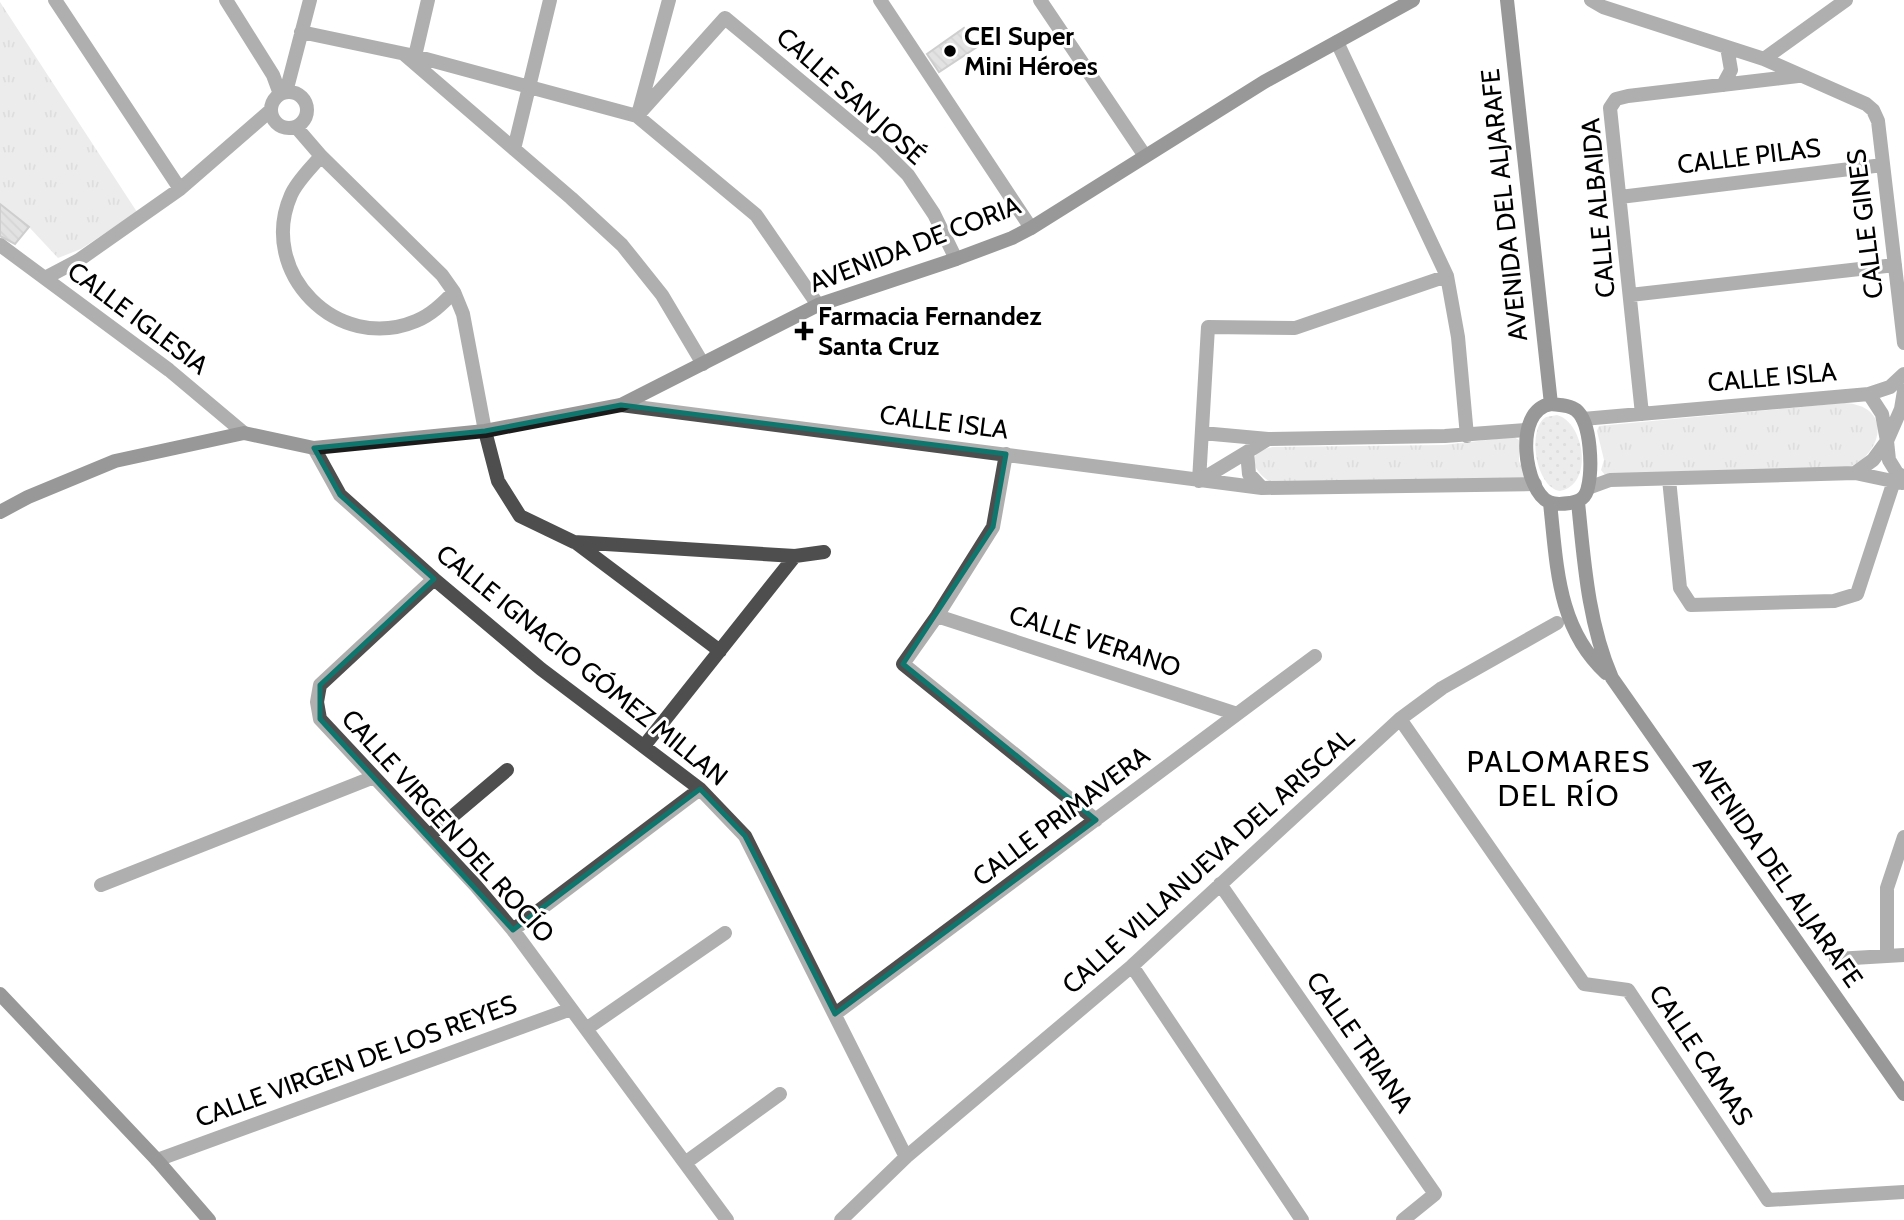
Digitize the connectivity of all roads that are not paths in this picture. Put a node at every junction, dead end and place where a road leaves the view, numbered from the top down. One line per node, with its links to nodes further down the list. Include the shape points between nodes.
1 (55, 0): 29 (street)
2 (226, 0): 21 (street)
3 (310, 0): 13 (street)
4 (428, 0): 16 (street)
5 (551, 0): 20 (street)
6 (669, 0): 23 (street)
7 (880, 0): 31 (street)
8 (1040, 0): 27 (street)
9 (1413, 0): 14 (main road, AVENIDA DE CORIA)
10 (1507, 0): 45 (main road, AVENIDA DEL ALJARAFE)
11 (1591, 0): 15 (street, CALLE GINES)
12 (1846, 0): 17 (street)
13 (301, 32): 16 (street); 21 (street)
14 (1337, 41): 27 (main road, AVENIDA DE CORIA); 35 (street)
15 (1727, 47): 17 (street, CALLE GINES); 19 (street, via 1731,70)
16 (408, 54): 20 (street); 25 (street)
17 (1764, 59): 18 (street, CALLE GINES)
18 (1800, 75): 19 (street, CALLE ALBAIDA); 28 (street, CALLE GINES, via 1874,110)
19 (1723, 85): 30 (street, CALLE ALBAIDA, via 1616,99 1610,108)
20 (529, 87): 23 (street); 25 (street)
21 (283, 93): 22 (street); 24 (street, via 298,94 306,103 307,114)
22 (271, 110): 24 (street, via 279,125); 29 (street)
23 (637, 116): 33 (street, CALLE SAN JOSÉ, via 725,18 908,175); 39 (street, via 756,215)
24 (296, 127): 26 (street)
25 (514, 149): 41 (street, via 622,245 663,295)
26 (321, 156): 37 (street); 37 (street, via 292,192 284,213 286,258 308,298 327,314 370,329 415,321 436,310)
27 (1146, 156): 31 (main road, AVENIDA DE CORIA)
28 (1883, 165): 30 (street, CALLE PILAS); 34 (street, CALLE GINES)
29 (180, 189): 36 (street, via 79,260)
30 (1620, 197): 38 (street, CALLE ALBAIDA)
31 (1031, 228): 33 (main road, AVENIDA DE CORIA)
32 (0, 244): 36 (street, CALLE IGLESIA)
33 (956, 259): 39 (main road, AVENIDA DE CORIA)
34 (1895, 265): 38 (street); 40 (street, CALLE GINES)
35 (1447, 276): 52 (street, via 1295,328 1208,327); 53 (street)
36 (45, 278): 51 (street, CALLE IGLESIA, via 169,370)
37 (454, 292): 50 (street, via 463,314)
38 (1630, 295): 47 (street, CALLE ALBAIDA)
39 (818, 305): 41 (main road, AVENIDA DE CORIA)
40 (1904, 343)
41 (703, 364): 46 (main road, AVENIDA DE CORIA)
42 (1904, 374): 44 (street, via 1890,387)
43 (1904, 391): 55 (street)
44 (1869, 394): 47 (street, CALLE ISLA); 55 (street, CALLE ISLA, via 1882,414)
45 (1551, 404): 48 (main road, via 1576,410); 49 (main road, via 1532,415)
46 (621, 405): 50 (main road, AVENIDA DE CORIA); 58 (street, CALLE ISLA)
47 (1642, 414): 48 (street, CALLE ISLA)
48 (1583, 419): 65 (main road, via 1590,454)
49 (1526, 430): 53 (street); 63 (main road)
50 (485, 431): 56 (main road, AVENIDA DE CORIA); 69 (street, via 498,481 520,516)
51 (244, 433): 56 (main road, AVENIDA DE CORIA); 68 (main road, via 115,461)
52 (1202, 433): 54 (street); 62 (street)
53 (1467, 436): 54 (street)
54 (1268, 439): 57 (street)
55 (1887, 441): 59 (street); 61 (street, CALLE ISLA, via 1889,460)
56 (314, 448): 72 (street, CALLE IGNACIO GÓMEZ MILLAN, via 340,495)
57 (1247, 452): 62 (street); 64 (street, via 1250,474)
58 (1006, 454): 62 (street, CALLE ISLA); 73 (street, via 993,527)
59 (1856, 473): 60 (street); 61 (street)
60 (1669, 479): 61 (street, via 1679,588 1691,605 1834,601 1857,594); 65 (street, via 1609,480)
61 (1901, 480)
62 (1199, 481): 64 (street, CALLE ISLA)
63 (1535, 484): 64 (street, CALLE ISLA); 67 (main road)
64 (1262, 488)
65 (1588, 488): 66 (main road)
66 (1578, 502): 67 (main road); 77 (main road, AVENIDA DEL ALJARAFE, via 1593,622)
67 (1550, 503): 77 (main road, AVENIDA DEL ALJARAFE, via 1561,598 1595,663)
68 (0, 512)
69 (574, 542): 71 (street); 75 (street)
70 (824, 552): 71 (street)
71 (795, 556): 75 (street)
72 (434, 579): 80 (street, CALLE IGNACIO GÓMEZ MILLAN, via 541,669); 82 (street, CALLE VIRGEN DEL ROCÍO, via 320,685 320,719)
73 (937, 616): 78 (street, CALLE VERANO); 84 (street, via 903,664)
74 (1557, 623): 79 (street, CALLE VILLANUEVA DEL ARISCAL, via 1442,688)
75 (720, 651): 80 (street)
76 (1315, 656): 78 (street, CALLE PRIMAVERA)
77 (1612, 678): 100 (main road, AVENIDA DEL ALJARAFE)
78 (1237, 714): 84 (street, CALLE PRIMAVERA)
79 (1400, 719): 87 (street, CALLE VILLANUEVA DEL ARISCAL); 104 (street, CALLE CAMAS, via 1584,984 1628,990 1768,1200)
80 (644, 746): 83 (street, CALLE IGNACIO GÓMEZ MILLAN)
81 (507, 770): 85 (street)
82 (374, 777): 85 (street, CALLE VIRGEN DEL ROCÍO); 88 (street)
83 (700, 789): 89 (street); 97 (street, CALLE IGNACIO GÓMEZ MILLAN, via 745,836)
84 (1096, 820): 97 (street, CALLE PRIMAVERA)
85 (429, 836): 89 (street, CALLE VIRGEN DEL ROCÍO)
86 (1904, 837): 91 (street, via 1886,888)
87 (1220, 884): 94 (street, CALLE VILLANUEVA DEL ARISCAL); 109 (street, CALLE TRIANA, via 1435,1194)
88 (101, 885)
89 (513, 930): 96 (street, CALLE VIRGEN DEL ROCÍO)
90 (725, 933): 98 (street)
91 (1887, 955): 92 (street); 93 (street)
92 (1904, 955)
93 (1836, 960)
94 (1132, 966): 101 (street, CALLE VILLANUEVA DEL ARISCAL); 108 (street)
95 (0, 994): 102 (main road)
96 (571, 1009): 98 (street, CALLE VIRGEN DEL ROCÍO); 102 (street, CALLE VIRGEN DE LOS REYES)
97 (835, 1014): 101 (street, CALLE IGNACIO GÓMEZ MILLAN)
98 (586, 1029): 103 (street, CALLE VIRGEN DEL ROCÍO)
99 (780, 1094): 103 (street)
100 (1904, 1094)
101 (906, 1157): 107 (street)
102 (157, 1160): 105 (main road)
103 (685, 1163): 106 (street, CALLE VIRGEN DEL ROCÍO)
104 (1904, 1192)
105 (209, 1220)
106 (727, 1220)
107 (841, 1220)
108 (1303, 1220)
109 (1403, 1220)

